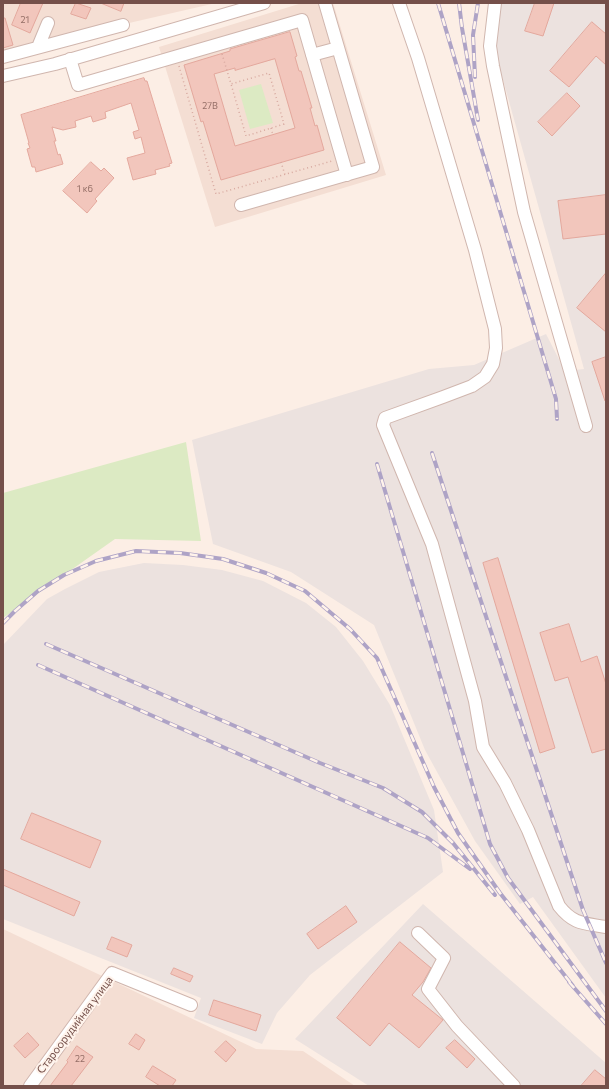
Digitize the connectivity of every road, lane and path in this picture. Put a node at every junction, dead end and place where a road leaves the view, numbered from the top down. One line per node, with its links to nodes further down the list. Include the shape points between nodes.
1 (264, 3): 13 (street)
2 (325, 3): 9 (street)
3 (399, 3): 24 (street, via 475,250 495,329 496,348 493,364 485,376 472,386 384,418 383,425 432,544 475,702 483,747 505,783 528,830 559,906 575,922)
4 (495, 3): 23 (street, via 490,46 492,66 517,183)
5 (48, 23): 8 (street)
6 (123, 25): 8 (street)
7 (219, 44): 10 (street, via 302,20); 12 (street); 15 (path)
8 (38, 47): 11 (street)
9 (338, 48): 10 (street); 21 (street, via 373,167)
10 (312, 56): 18 (street)
11 (3, 57)
12 (176, 57): 13 (street, via 78,86); 20 (path, via 216,194)
13 (70, 59): 14 (street)
14 (3, 76)
15 (231, 84): 16 (path, via 246,136); 16 (path, via 269,73 284,124)
16 (272, 128): 17 (path)
17 (273, 135)
18 (342, 158): 20 (path); 21 (street)
19 (281, 162): 20 (path)
20 (285, 175)
21 (347, 175): 22 (street)
22 (241, 205)
23 (586, 426)
24 (606, 927)
25 (418, 933): 28 (street, via 444,958 428,989 457,1026)
26 (191, 1005): 27 (street, Староорудийная улица, via 112,973)
27 (30, 1086)
28 (514, 1086)

